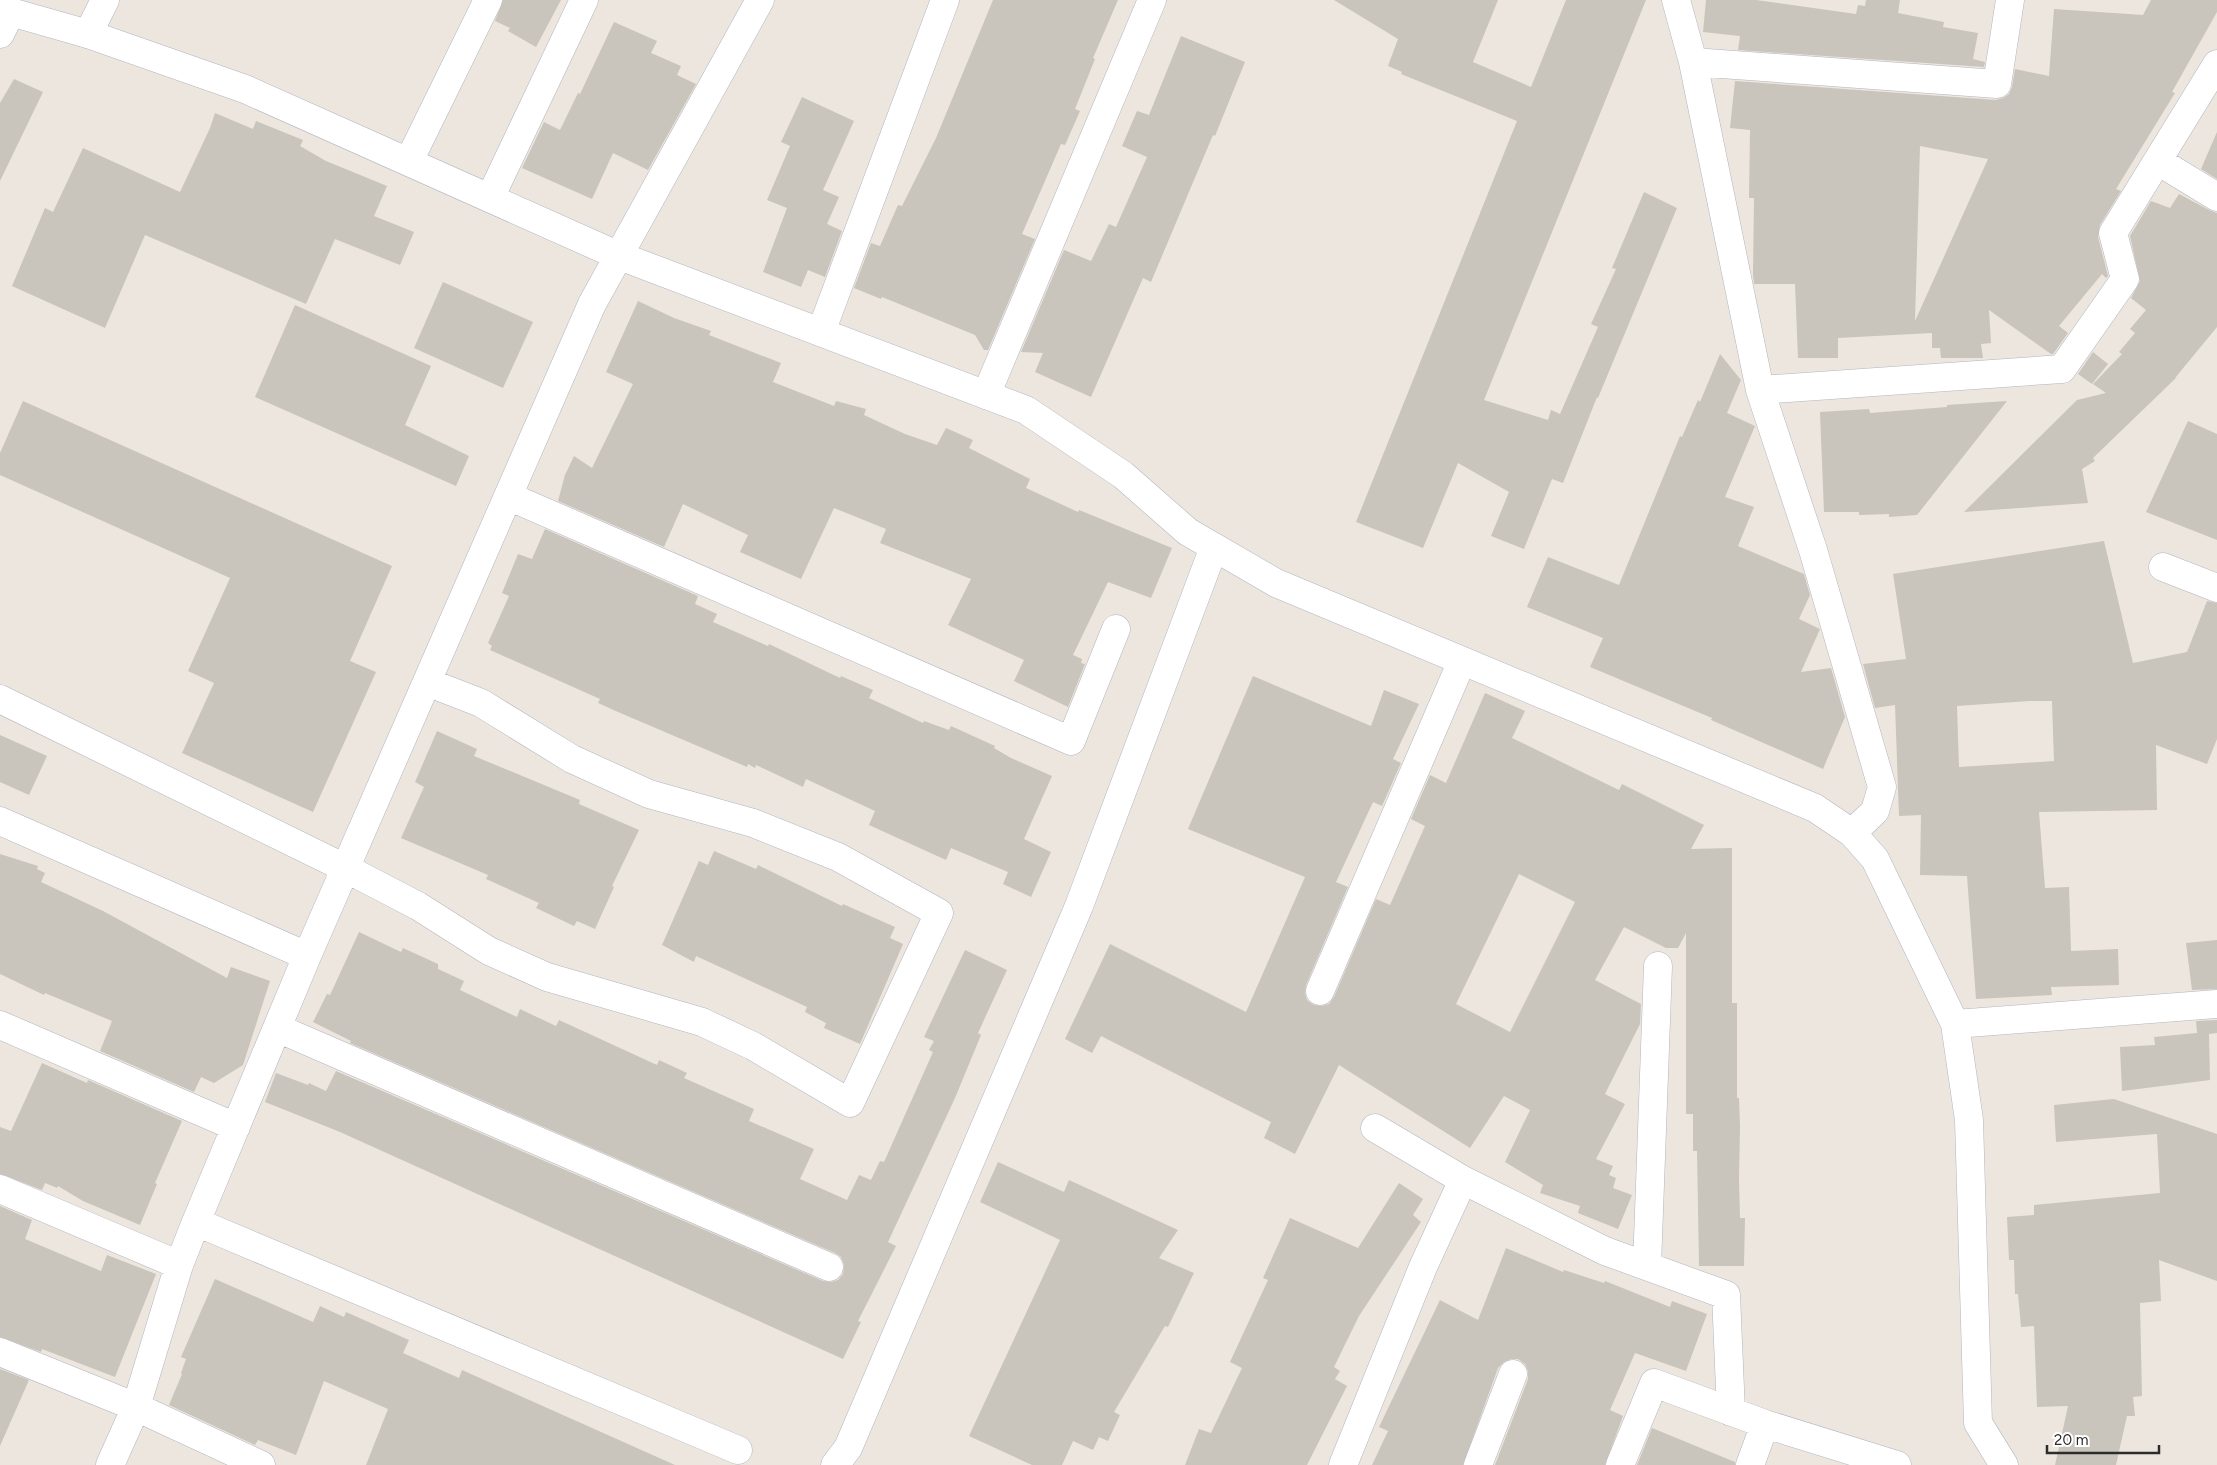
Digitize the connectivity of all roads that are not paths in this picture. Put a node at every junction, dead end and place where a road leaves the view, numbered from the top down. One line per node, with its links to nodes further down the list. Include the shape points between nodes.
1 (105, 0): 10 (street)
2 (488, 0): 14 (street)
3 (584, 0): 16 (street)
4 (760, 0): 17 (street)
5 (945, 0): 18 (street)
6 (1152, 0): 20 (street)
7 (1676, 0): 11 (street)
8 (2010, 0): 11 (street, via 1997,84)
9 (4, 18): 10 (street)
10 (88, 34): 14 (street, via 245,89)
11 (1693, 62): 19 (street)
12 (2217, 64): 13 (street)
13 (2158, 161): 15 (street); 19 (street, via 2113,234 2125,279 2062,369)
14 (409, 162): 16 (street)
15 (2217, 197)
16 (490, 198): 17 (street)
17 (617, 255): 18 (street); 21 (street, via 592,304)
18 (821, 332): 20 (street)
19 (1760, 390): 30 (street, via 1812,550 1882,787 1875,811)
20 (986, 395): 22 (street, via 1026,410 1122,475 1188,532)
21 (508, 496): 25 (street, via 1071,741); 27 (street)
22 (1214, 547): 26 (street, via 1276,583); 55 (street, via 1079,906 848,1448)
23 (2163, 566): 24 (street)
24 (2217, 588)
25 (1116, 629)
26 (1462, 661): 30 (street, via 1815,808); 34 (street)
27 (427, 682): 31 (street); 31 (street, via 481,703 572,760 649,794 753,823 838,857 938,913 850,1103 753,1046 702,1022 548,976 489,951 418,906)
28 (0, 699): 31 (street)
29 (0, 821): 32 (street)
30 (1852, 833): 36 (street, via 1875,859)
31 (345, 868): 32 (street)
32 (307, 956): 38 (street)
33 (1658, 966): 45 (street)
34 (1320, 992)
35 (2217, 1004): 36 (street)
36 (1955, 1024): 61 (street, via 1969,1120 1978,1423)
37 (0, 1025): 39 (street)
38 (277, 1028): 39 (street); 46 (street)
39 (236, 1127): 43 (street)
40 (1375, 1128): 41 (street)
41 (1463, 1180): 45 (street, via 1605,1251); 56 (street, via 1423,1267)
42 (0, 1189): 44 (street)
43 (196, 1222): 44 (street); 52 (street)
44 (179, 1265): 49 (street)
45 (1647, 1266): 50 (street, via 1726,1295)
46 (829, 1267)
47 (0, 1352): 49 (street)
48 (1513, 1374): 57 (street)
49 (136, 1407): 53 (street); 54 (street)
50 (1730, 1412): 51 (street); 58 (street, via 1654,1383)
51 (1765, 1424): 59 (street); 60 (street)
52 (738, 1450)
53 (110, 1465)
54 (261, 1465)
55 (836, 1465)
56 (1343, 1465)
57 (1478, 1465)
58 (1620, 1465)
59 (1750, 1465)
60 (1897, 1465)
61 (2004, 1465)

